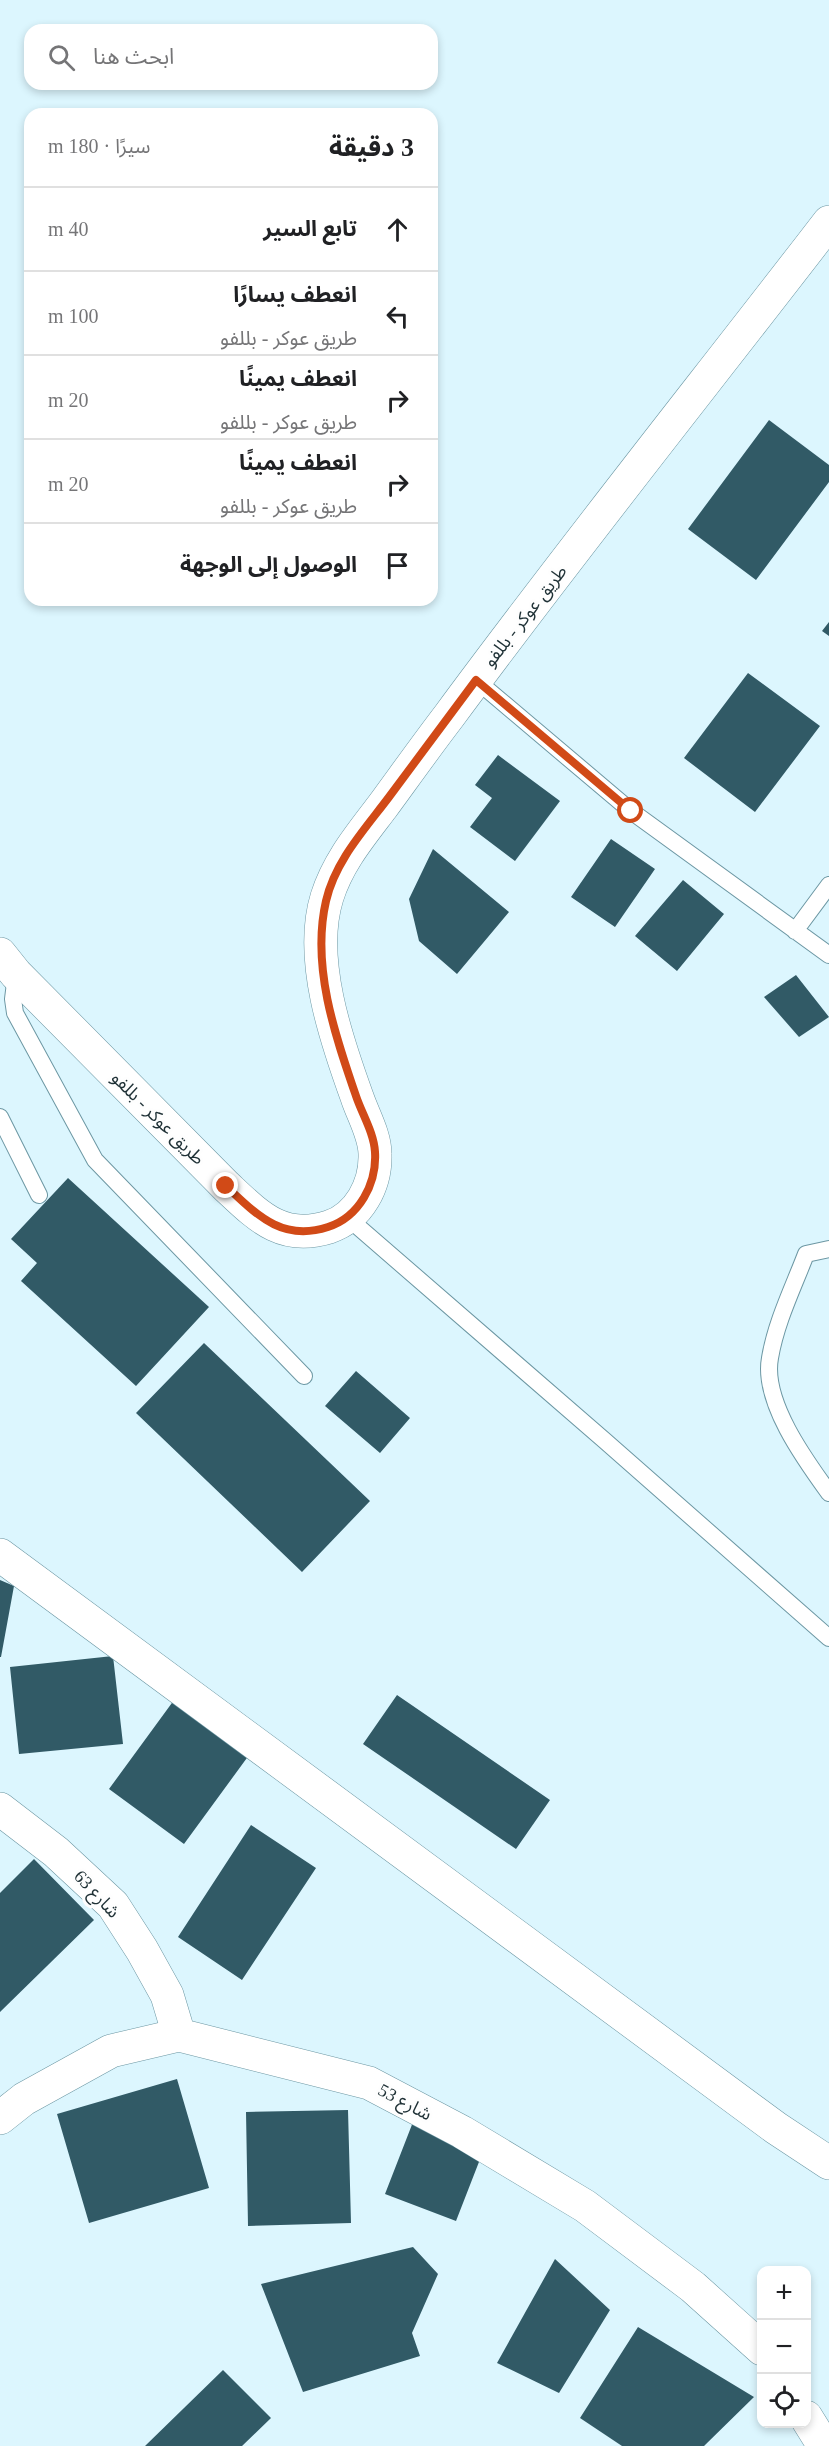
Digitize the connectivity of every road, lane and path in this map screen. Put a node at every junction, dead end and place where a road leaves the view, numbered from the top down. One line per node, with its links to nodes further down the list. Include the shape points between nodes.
1 (829, 222): 2 (street, طريق عوكر - بللفو)
2 (476, 680): 4 (lane, via 631,811); 9 (street, طريق عوكر - بللفو, via 343,859 326,901 322,939 326,994 375,1152 372,1182)
3 (829, 885): 4 (lane)
4 (795, 931): 5 (lane)
5 (829, 955)
6 (8, 964): 9 (street, طريق عوكر - بللفو, via 258,1216 298,1233); 11 (lane, via 15,1013 95,1160)
7 (0, 1117): 8 (lane)
8 (39, 1195)
9 (348, 1218): 14 (lane)
10 (829, 1249): 12 (lane, via 806,1254 769,1360 773,1393 793,1443)
11 (304, 1376)
12 (829, 1493)
13 (0, 1555): 18 (street, via 776,2128)
14 (829, 1638)
15 (0, 1809): 16 (street, شارع 63, via 56,1852 112,1905 167,1995)
16 (179, 2035): 17 (street, شارع 53, via 111,2051 24,2099); 19 (street, شارع 53, via 369,2083 462,2132 585,2206 693,2287)
17 (0, 2118)
18 (829, 2163)
19 (757, 2345)
20 (811, 2424): 21 (street)
21 (824, 2446)

